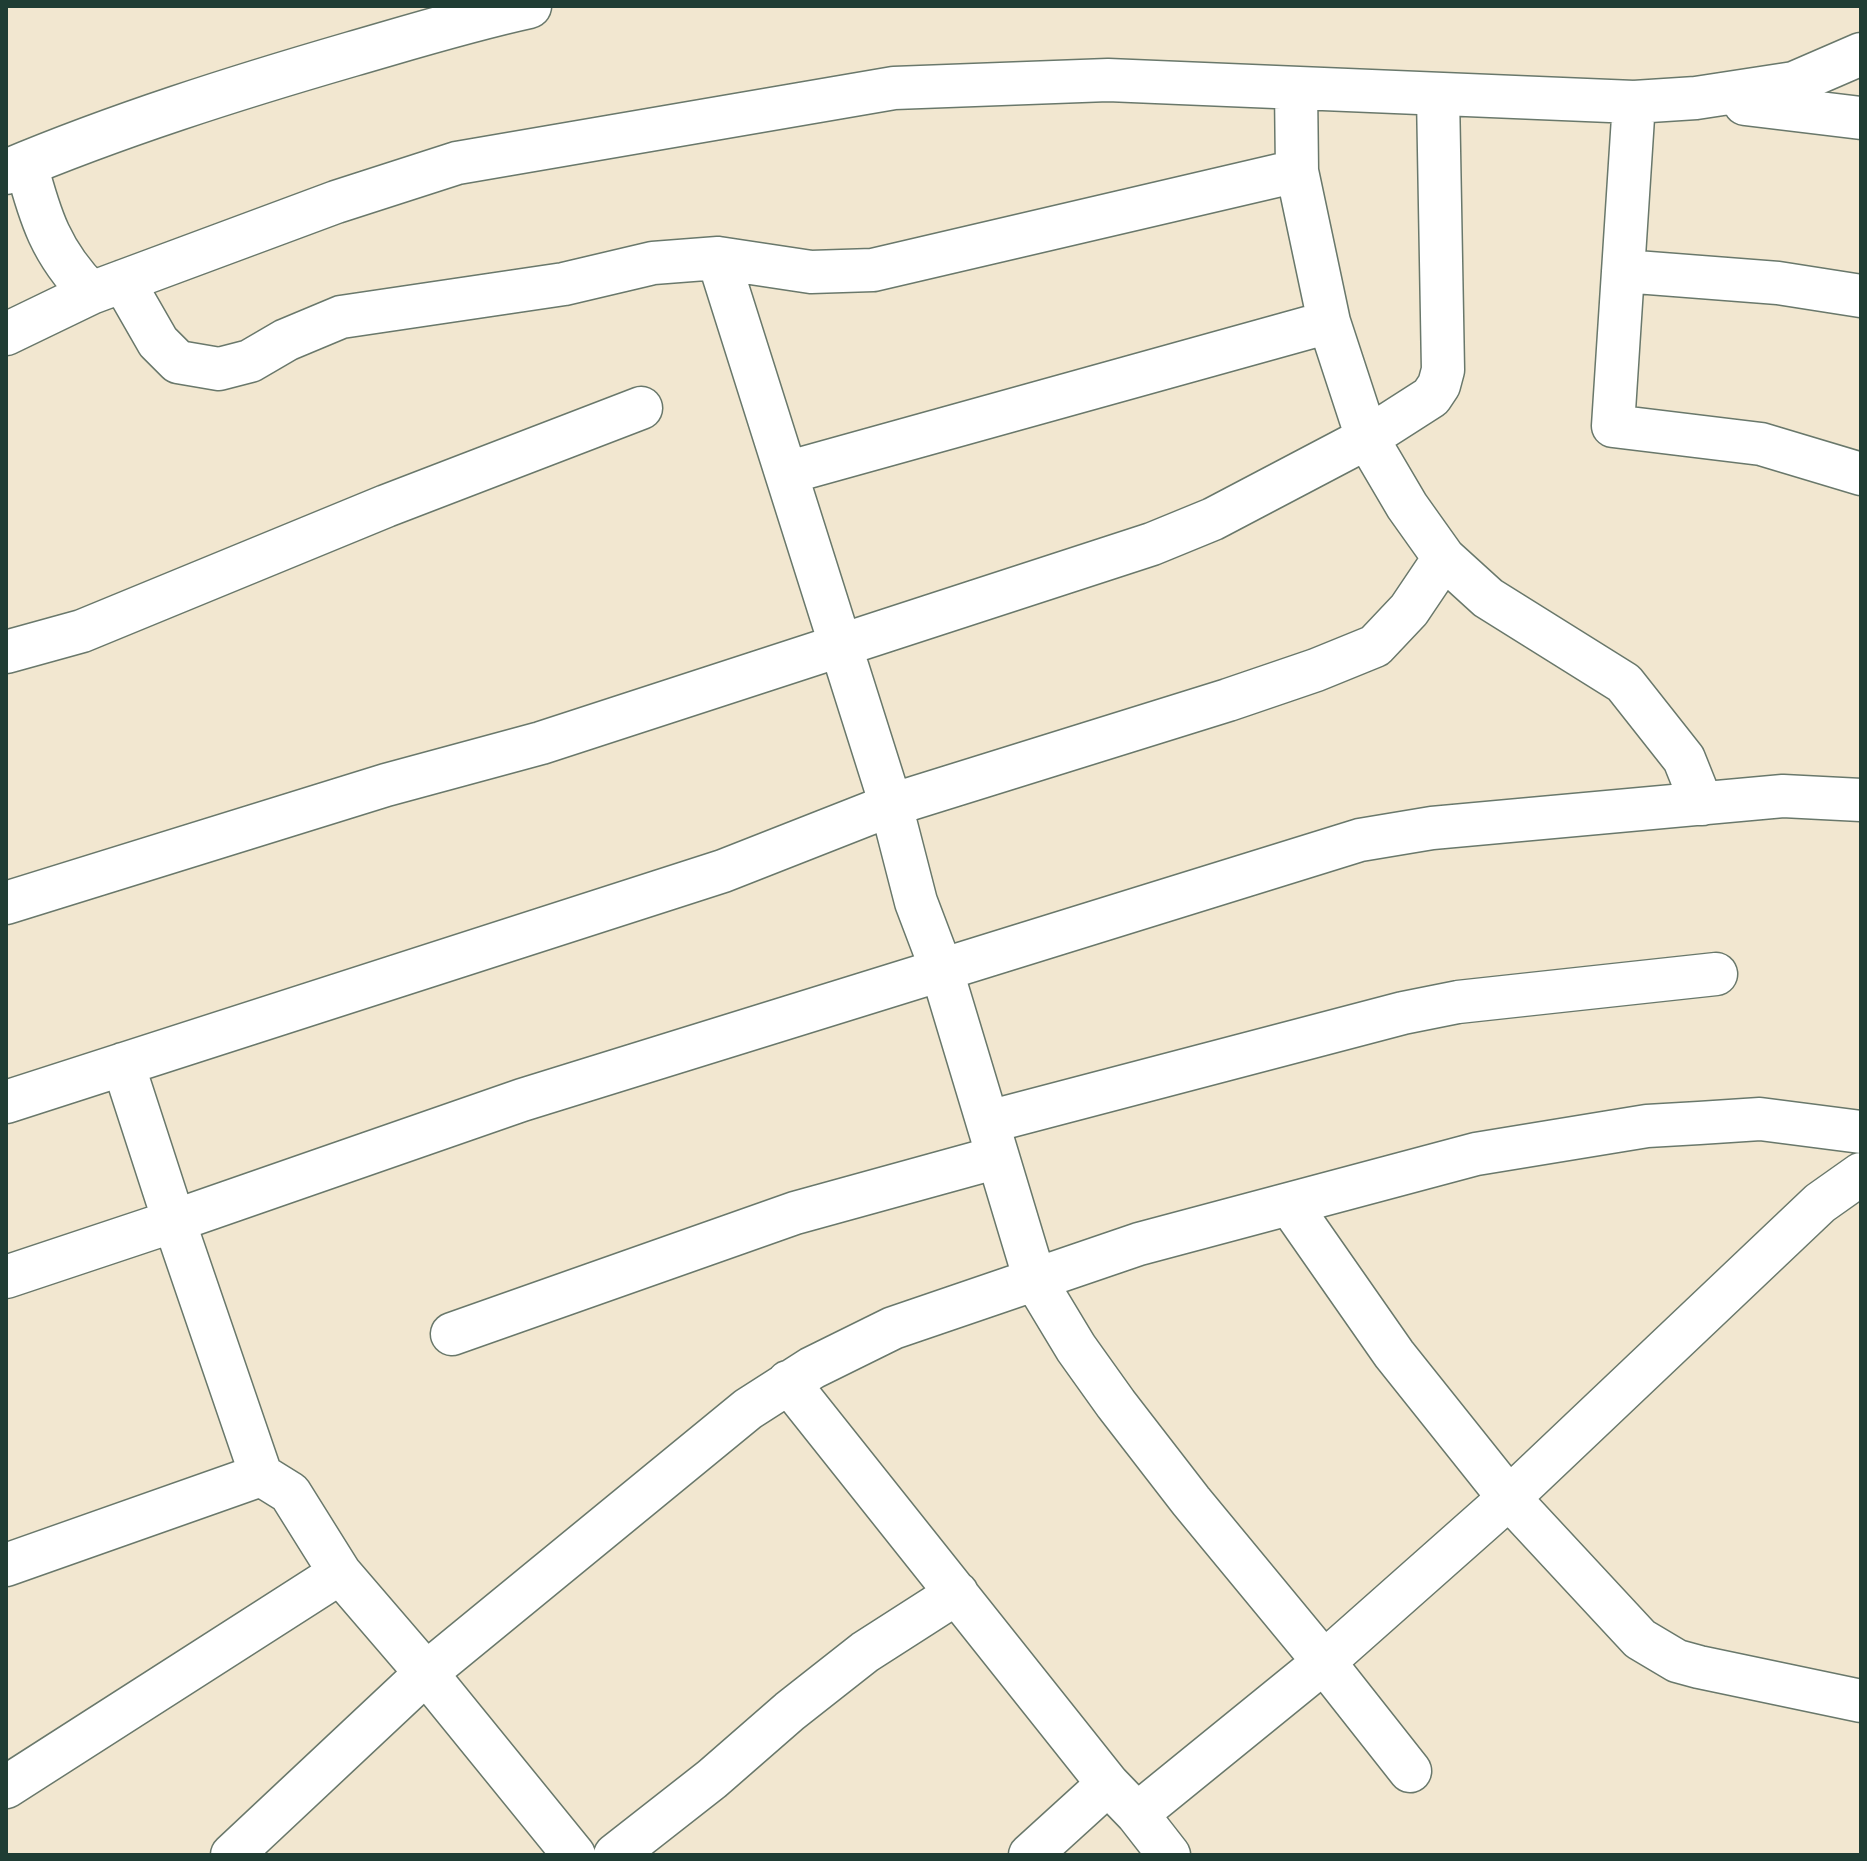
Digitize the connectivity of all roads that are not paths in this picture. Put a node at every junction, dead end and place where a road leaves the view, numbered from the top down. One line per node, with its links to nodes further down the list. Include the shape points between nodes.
1 (529, 6): 8 (main road, via 272,77)
2 (1861, 54): 5 (street, via 1794,83)
3 (1296, 88): 4 (street); 9 (street); 12 (street, via 1108,80 894,88 457,163)
4 (1438, 95): 6 (street); 17 (street, via 1443,370 1431,397)
5 (1696, 98): 6 (street); 7 (street)
6 (1634, 102): 11 (street)
7 (1861, 118)
8 (16, 168): 12 (street, via 72,274)
9 (1297, 171): 10 (street, via 873,270 811,272); 14 (street)
10 (718, 258): 12 (street, via 653,263 564,284 341,317 250,361 219,369 178,362); 18 (street)
11 (1623, 271): 13 (street, via 1778,283); 19 (street, via 1613,426 1761,444)
12 (107, 287): 15 (street)
13 (1861, 296)
14 (1329, 322): 17 (street); 18 (street)
15 (6, 334)
16 (641, 408): 22 (street, via 82,631)
17 (1367, 438): 20 (street); 21 (street, via 1164,539)
18 (786, 473): 21 (street)
19 (1861, 474)
20 (1444, 558): 24 (street, via 1488,598 1624,683 1684,759); 25 (street, via 1409,610 1375,646 1228,700)
21 (840, 644): 25 (street); 26 (street, via 541,743 386,785)
22 (6, 652)
23 (1861, 800): 24 (street, via 1783,796)
24 (1702, 804): 27 (street, via 1432,828 1360,840)
25 (891, 805): 27 (street, via 916,902); 29 (street, via 723,871)
26 (6, 903)
27 (941, 968): 32 (street); 35 (street, via 522,1100)
28 (1716, 974): 32 (street, via 1458,1002 1403,1013)
29 (123, 1064): 30 (street); 35 (street)
30 (6, 1102)
31 (1861, 1132): 34 (street, via 1760,1119 1647,1126 1476,1154)
32 (993, 1140): 37 (street); 38 (street)
33 (1861, 1174): 41 (street, via 1820,1203)
34 (1290, 1205): 37 (street, via 1139,1244); 41 (street, via 1394,1354)
35 (174, 1221): 36 (street); 40 (street)
36 (6, 1277)
37 (1035, 1280): 39 (street, via 893,1328); 45 (street, via 1116,1404)
38 (452, 1334)
39 (788, 1382): 44 (street); 46 (street, via 748,1409)
40 (261, 1475): 42 (street); 43 (street, via 290,1493)
41 (1509, 1498): 45 (street); 47 (street, via 1655,1650 1699,1667)
42 (6, 1565)
43 (340, 1573): 46 (street); 50 (street)
44 (957, 1593): 49 (street); 54 (street, via 865,1652)
45 (1324, 1662): 48 (street); 51 (street)
46 (426, 1673): 52 (street); 53 (street)
47 (1861, 1701)
48 (1410, 1771)
49 (1108, 1784): 51 (street); 55 (street)
50 (6, 1787)
51 (1137, 1814): 56 (street)
52 (232, 1855)
53 (574, 1855)
54 (615, 1855)
55 (1030, 1855)
56 (1169, 1855)

